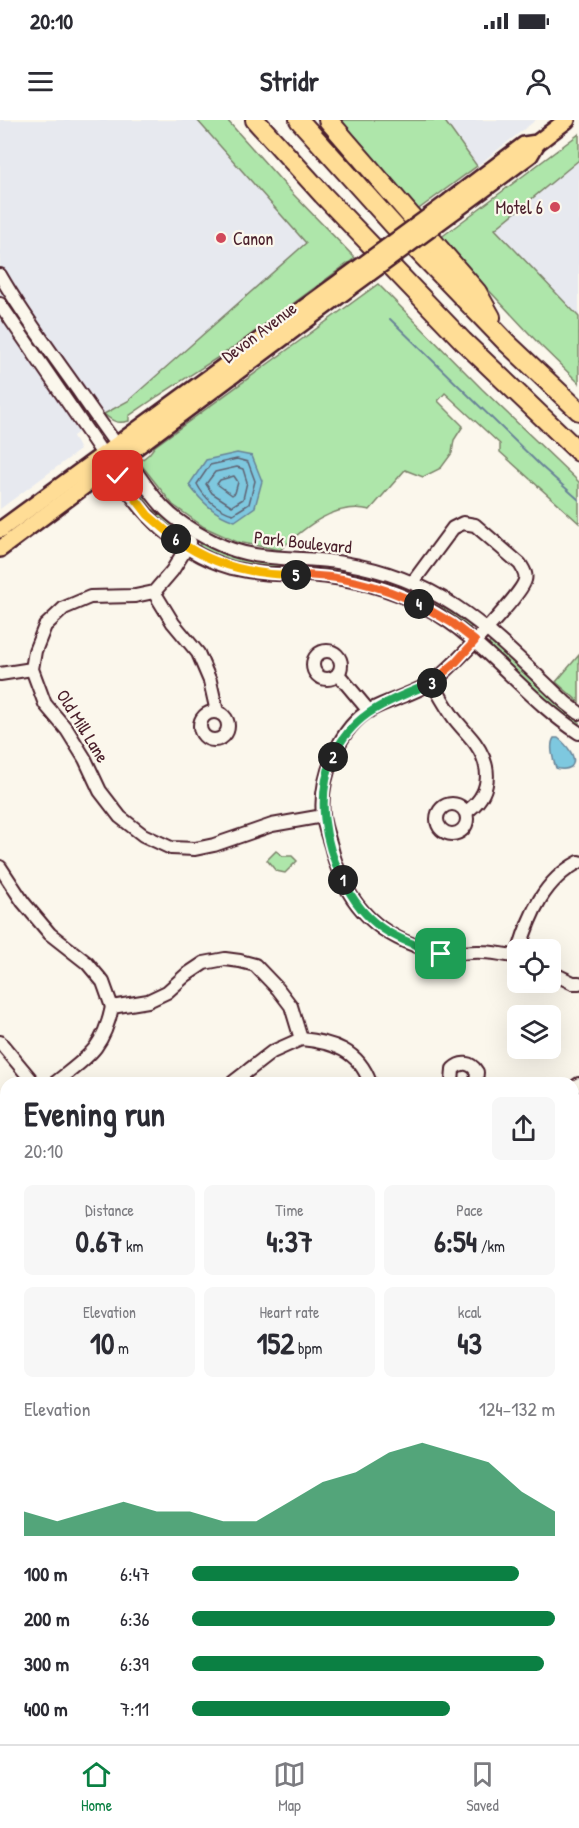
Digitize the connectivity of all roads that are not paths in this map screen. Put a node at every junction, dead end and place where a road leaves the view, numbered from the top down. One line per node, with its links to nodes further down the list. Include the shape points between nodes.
1 (255, 120): 12 (highway, via 463,341)
2 (299, 120): 9 (highway)
3 (328, 120): 9 (highway, via 477,292)
4 (567, 120): 6 (main road, Devon Avenue, bridge, via 537,143 530,155 453,205)
5 (0, 275): 7 (street, Park Boulevard)
6 (345, 285): 11 (main road, Devon Avenue); 13 (main road, Devon Avenue)
7 (4, 291): 11 (street, Park Boulevard)
8 (0, 304): 14 (street, Park Boulevard)
9 (506, 342): 10 (highway)
10 (579, 411)
11 (116, 444): 13 (street, Park Boulevard); 14 (main road, Devon Avenue)
12 (579, 452)
13 (125, 457): 14 (main road, Devon Avenue); 16 (street, Park Boulevard, via 163,507)
14 (107, 460): 15 (main road, Devon Avenue); 17 (street, Park Boulevard, via 156,524); 18 (main road, Devon Avenue)
15 (0, 530)
16 (195, 532): 17 (street); 19 (street, Park Boulevard, via 254,556 368,567)
17 (187, 548): 20 (street); 22 (street, Park Boulevard, via 248,572 325,577 383,589 426,607)
18 (0, 549)
19 (413, 582): 21 (street, Park Boulevard); 21 (street, via 453,528 463,523 475,525 525,572 523,585)
20 (154, 592): 23 (street, via 90,597 64,608 45,626); 28 (street, via 172,623 198,653)
21 (487, 628): 22 (street); 29 (street, Park Boulevard)
22 (475, 641): 26 (street); 30 (street, Park Boulevard, via 552,714)
23 (32, 669): 24 (street); 32 (street, Old Mill Lane, via 45,704 68,730 100,791 120,817 142,835 171,848 195,849 272,825)
24 (0, 674)
25 (338, 674): 27 (street)
26 (432, 682): 27 (street); 31 (street, via 454,719 476,744 487,769 482,798)
27 (369, 711): 32 (street, via 351,728 334,755 324,792)
28 (217, 712)
29 (579, 713)
30 (579, 733)
31 (466, 812)
32 (323, 816): 36 (street, via 334,860 350,895 385,932 441,954)
33 (579, 862): 35 (street, via 544,890)
34 (0, 867): 39 (street, via 50,934 87,963 103,982)
35 (522, 939)
36 (507, 955)
37 (561, 977): 38 (street)
38 (579, 983)
39 (112, 1007): 40 (street, via 148,1001 167,992 204,963 240,961 255,965 278,989 291,1006); 43 (street, via 104,1036 87,1058)
40 (301, 1039): 44 (street, via 272,1052); 45 (street, via 343,1049)
41 (0, 1042): 42 (street)
42 (29, 1077)
43 (63, 1077)
44 (240, 1077)
45 (366, 1077)
46 (452, 1077): 47 (street, via 453,1070 465,1063 472,1065)
47 (477, 1077)

